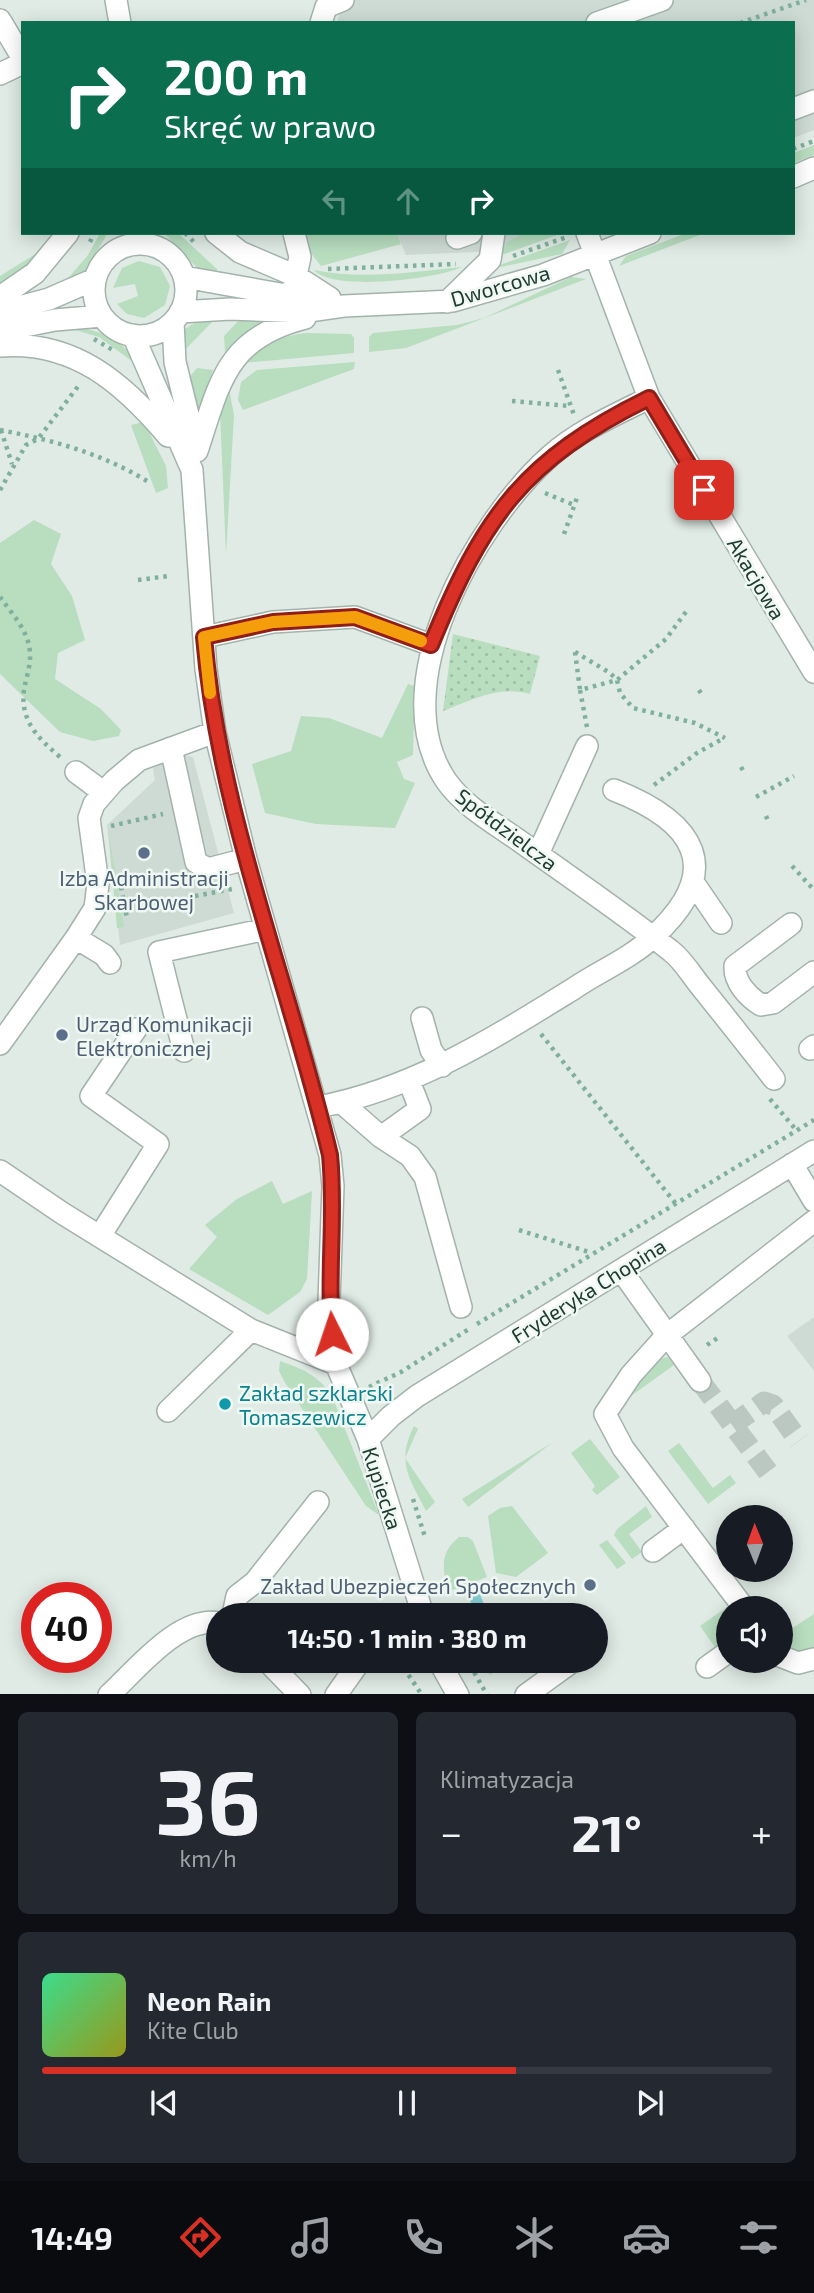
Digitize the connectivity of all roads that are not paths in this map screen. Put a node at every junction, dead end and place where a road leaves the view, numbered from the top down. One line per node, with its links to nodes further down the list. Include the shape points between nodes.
1 (662, 0): 3 (street)
2 (0, 20): 4 (street)
3 (603, 21)
4 (21, 57)
5 (21, 62): 6 (street)
6 (0, 75)
7 (814, 101): 8 (street)
8 (795, 108)
9 (814, 169): 10 (street)
10 (795, 176)
11 (66, 235): 23 (street, via 35,273)
12 (219, 235): 21 (street, via 240,252)
13 (295, 235): 21 (street, via 300,249)
14 (493, 235): 24 (street, via 482,261)
15 (588, 235): 19 (street, Akacjowa)
16 (645, 235): 19 (street, Dworcowa)
17 (151, 239): 18 (street, via 140,244); 20 (street, via 172,257)
18 (117, 241): 22 (street)
19 (595, 254): 24 (street, Dworcowa, via 510,286); 32 (street, Akacjowa)
20 (184, 277): 21 (street, Dworcowa, via 232,288); 28 (street, via 186,290)
21 (296, 278): 25 (street, Dworcowa)
22 (95, 279): 26 (street, via 49,299); 27 (street)
23 (0, 297)
24 (447, 302): 25 (street, Dworcowa)
25 (344, 306): 28 (street, Dworcowa, via 302,312 230,309); 33 (street, via 273,328 244,347 219,381)
26 (0, 312)
27 (102, 316): 29 (street); 30 (street)
28 (177, 317): 30 (street, via 154,334); 33 (street, via 175,362)
29 (0, 331)
30 (133, 335): 33 (street)
31 (0, 346): 33 (street, via 53,349 91,365 135,397)
32 (649, 398): 35 (street, Spółdzielcza, via 551,455 521,485 484,533); 36 (street, Akacjowa)
33 (191, 458): 34 (street, Kupiecka)
34 (204, 637): 35 (street, via 273,622 355,617); 37 (street, Kupiecka)
35 (431, 645): 43 (street, Spółdzielcza, via 426,699 435,761 465,802)
36 (814, 672)
37 (215, 732): 39 (street); 44 (street, Kupiecka)
38 (587, 746): 43 (street)
39 (171, 748): 42 (street, via 139,760); 44 (street, via 196,862 208,869)
40 (76, 772): 42 (street)
41 (614, 790): 45 (street, via 650,806 686,835 696,866)
42 (103, 792): 49 (street, via 89,818 98,884 95,908)
43 (538, 854): 50 (street, Spółdzielcza)
44 (246, 859): 48 (street, Kupiecka)
45 (693, 882): 46 (street); 50 (street, via 682,906)
46 (721, 923)
47 (791, 924): 52 (street, via 735,966 735,975 751,999 761,1005 773,1003)
48 (266, 929): 56 (street, via 159,953); 61 (street, Kupiecka)
49 (76, 938): 51 (street); 55 (street)
50 (652, 939): 57 (street); 58 (street, Spółdzielcza, via 673,952)
51 (110, 963)
52 (814, 972)
53 (422, 1018): 57 (street, via 431,1050)
54 (136, 1029): 68 (street, via 91,1096 158,1144)
55 (0, 1044)
56 (184, 1051)
57 (442, 1066): 59 (street)
58 (774, 1079)
59 (409, 1081): 60 (street); 62 (street, via 420,1109)
60 (342, 1103): 61 (street); 62 (street)
61 (318, 1108): 73 (street, Kupiecka, via 333,1186 329,1300)
62 (381, 1137): 70 (street, via 410,1156 425,1177)
63 (814, 1151): 64 (street, Fryderyka Chopina)
64 (792, 1164): 66 (street); 69 (street, Fryderyka Chopina)
65 (0, 1171): 68 (street)
66 (814, 1201)
67 (814, 1221): 72 (street)
68 (100, 1236): 71 (street)
69 (621, 1270): 72 (street); 76 (street, Fryderyka Chopina, via 417,1396)
70 (461, 1307)
71 (251, 1330): 73 (street); 75 (street)
72 (667, 1336): 74 (street); 78 (street, via 631,1375 605,1414 623,1448)
73 (336, 1364): 76 (street, Kupiecka)
74 (700, 1381)
75 (168, 1411)
76 (368, 1439): 82 (street, Kupiecka)
77 (318, 1502): 81 (street, via 255,1582 237,1595)
78 (684, 1528): 79 (street); 80 (street)
79 (653, 1551)
80 (735, 1596)
81 (235, 1603)
82 (419, 1603)
83 (206, 1622): 92 (street, via 197,1622 176,1634)
84 (814, 1659): 86 (street)
85 (716, 1661): 87 (street)
86 (793, 1661)
87 (707, 1667)
88 (279, 1673): 93 (street)
89 (352, 1673): 94 (street)
90 (446, 1673): 95 (street)
91 (556, 1673): 96 (street)
92 (110, 1694)
93 (299, 1694)
94 (337, 1694)
95 (457, 1694)
96 (527, 1694)

